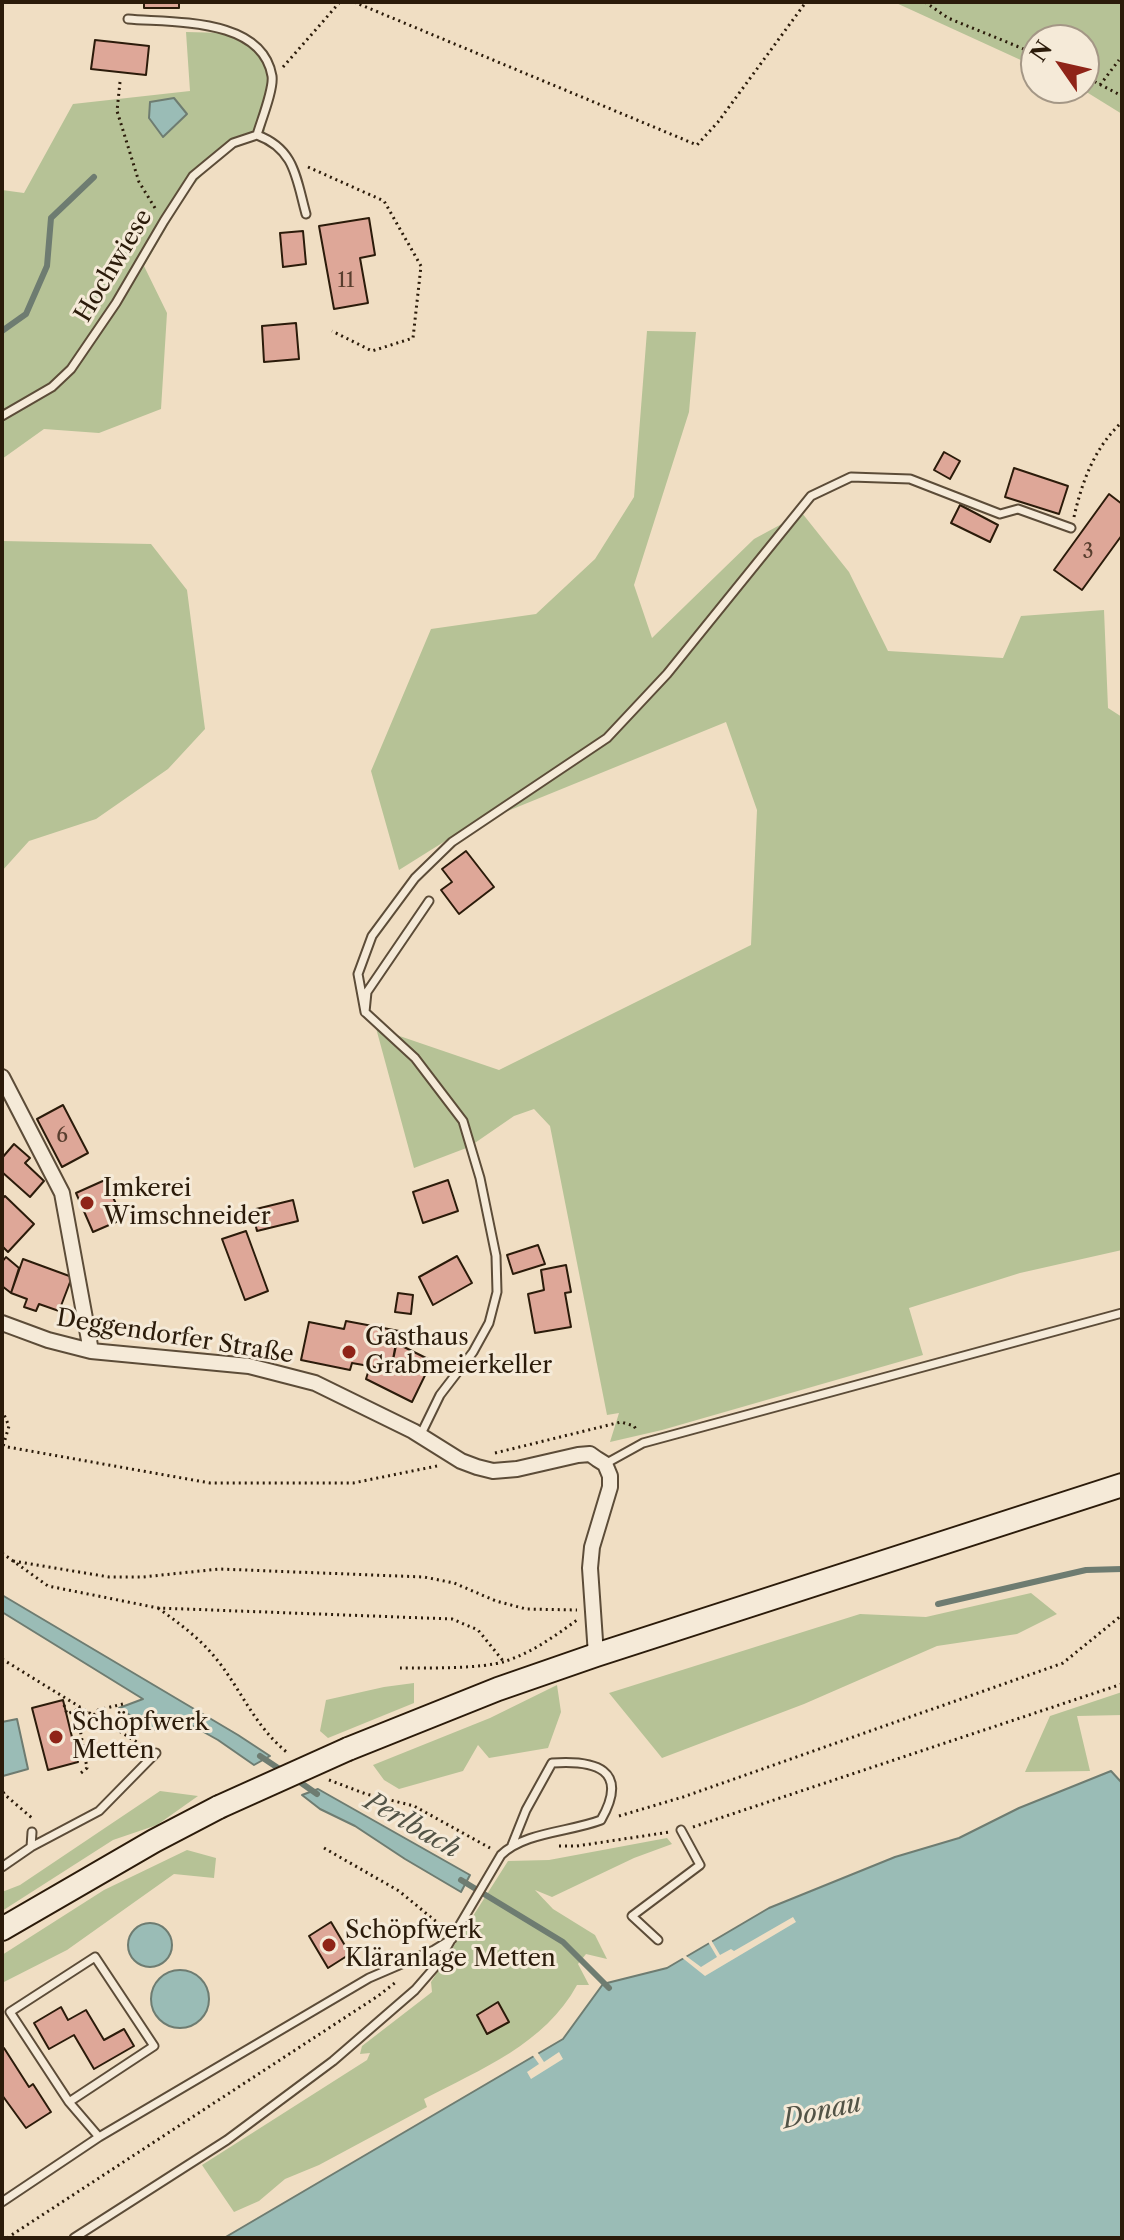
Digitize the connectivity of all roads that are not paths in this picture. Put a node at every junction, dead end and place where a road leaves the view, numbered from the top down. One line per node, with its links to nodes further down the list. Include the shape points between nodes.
1 (128, 19): 2 (lane, via 223,29 248,39 267,62 272,78)
2 (257, 135): 3 (lane, via 279,146 290,159); 4 (lane, Hochwiese, via 233,143 193,176 71,369 52,387)
3 (306, 214)
4 (2, 416)
5 (1071, 528): 7 (lane, via 1018,509 1000,514 910,479 851,477 811,496 667,674 607,738 452,842 415,878 372,936 358,974)
6 (429, 901): 7 (lane, via 367,992)
7 (365, 1012): 12 (lane, via 415,1058 463,1121 496,1256 497,1292 489,1323 440,1395)
8 (2, 1077): 11 (street, via 62,1193)
9 (1122, 1313): 13 (lane, via 643,1443)
10 (2, 1323): 11 (street, Deggendorfer Straße)
11 (91, 1351): 12 (street, Deggendorfer Straße, via 249,1366 308,1381)
12 (420, 1436): 13 (street, Deggendorfer Straße, via 461,1461 493,1471 590,1454)
13 (605, 1464): 15 (street, via 610,1487 592,1547)
14 (1122, 1485): 15 (main road)
15 (596, 1655): 22 (main road, bridge, via 348,1749 219,1807)
16 (156, 1753): 20 (lane, via 99,1811)
17 (681, 1830): 24 (lane, via 700,1865 632,1916)
18 (32, 1832): 20 (lane)
19 (512, 1845): 19 (lane, via 601,1820 610,1804 608,1777 588,1762 552,1763); 23 (lane, via 501,1855)
20 (31, 1847): 21 (lane)
21 (2, 1867)
22 (2, 1929)
23 (455, 1937): 26 (lane, via 369,1978); 28 (lane, via 415,1990 333,2061 227,2140)
24 (658, 1940)
25 (69, 2102): 25 (lane, via 10,2012 95,1957 154,2046); 26 (lane)
26 (99, 2137): 27 (lane)
27 (2, 2202)
28 (74, 2238)

